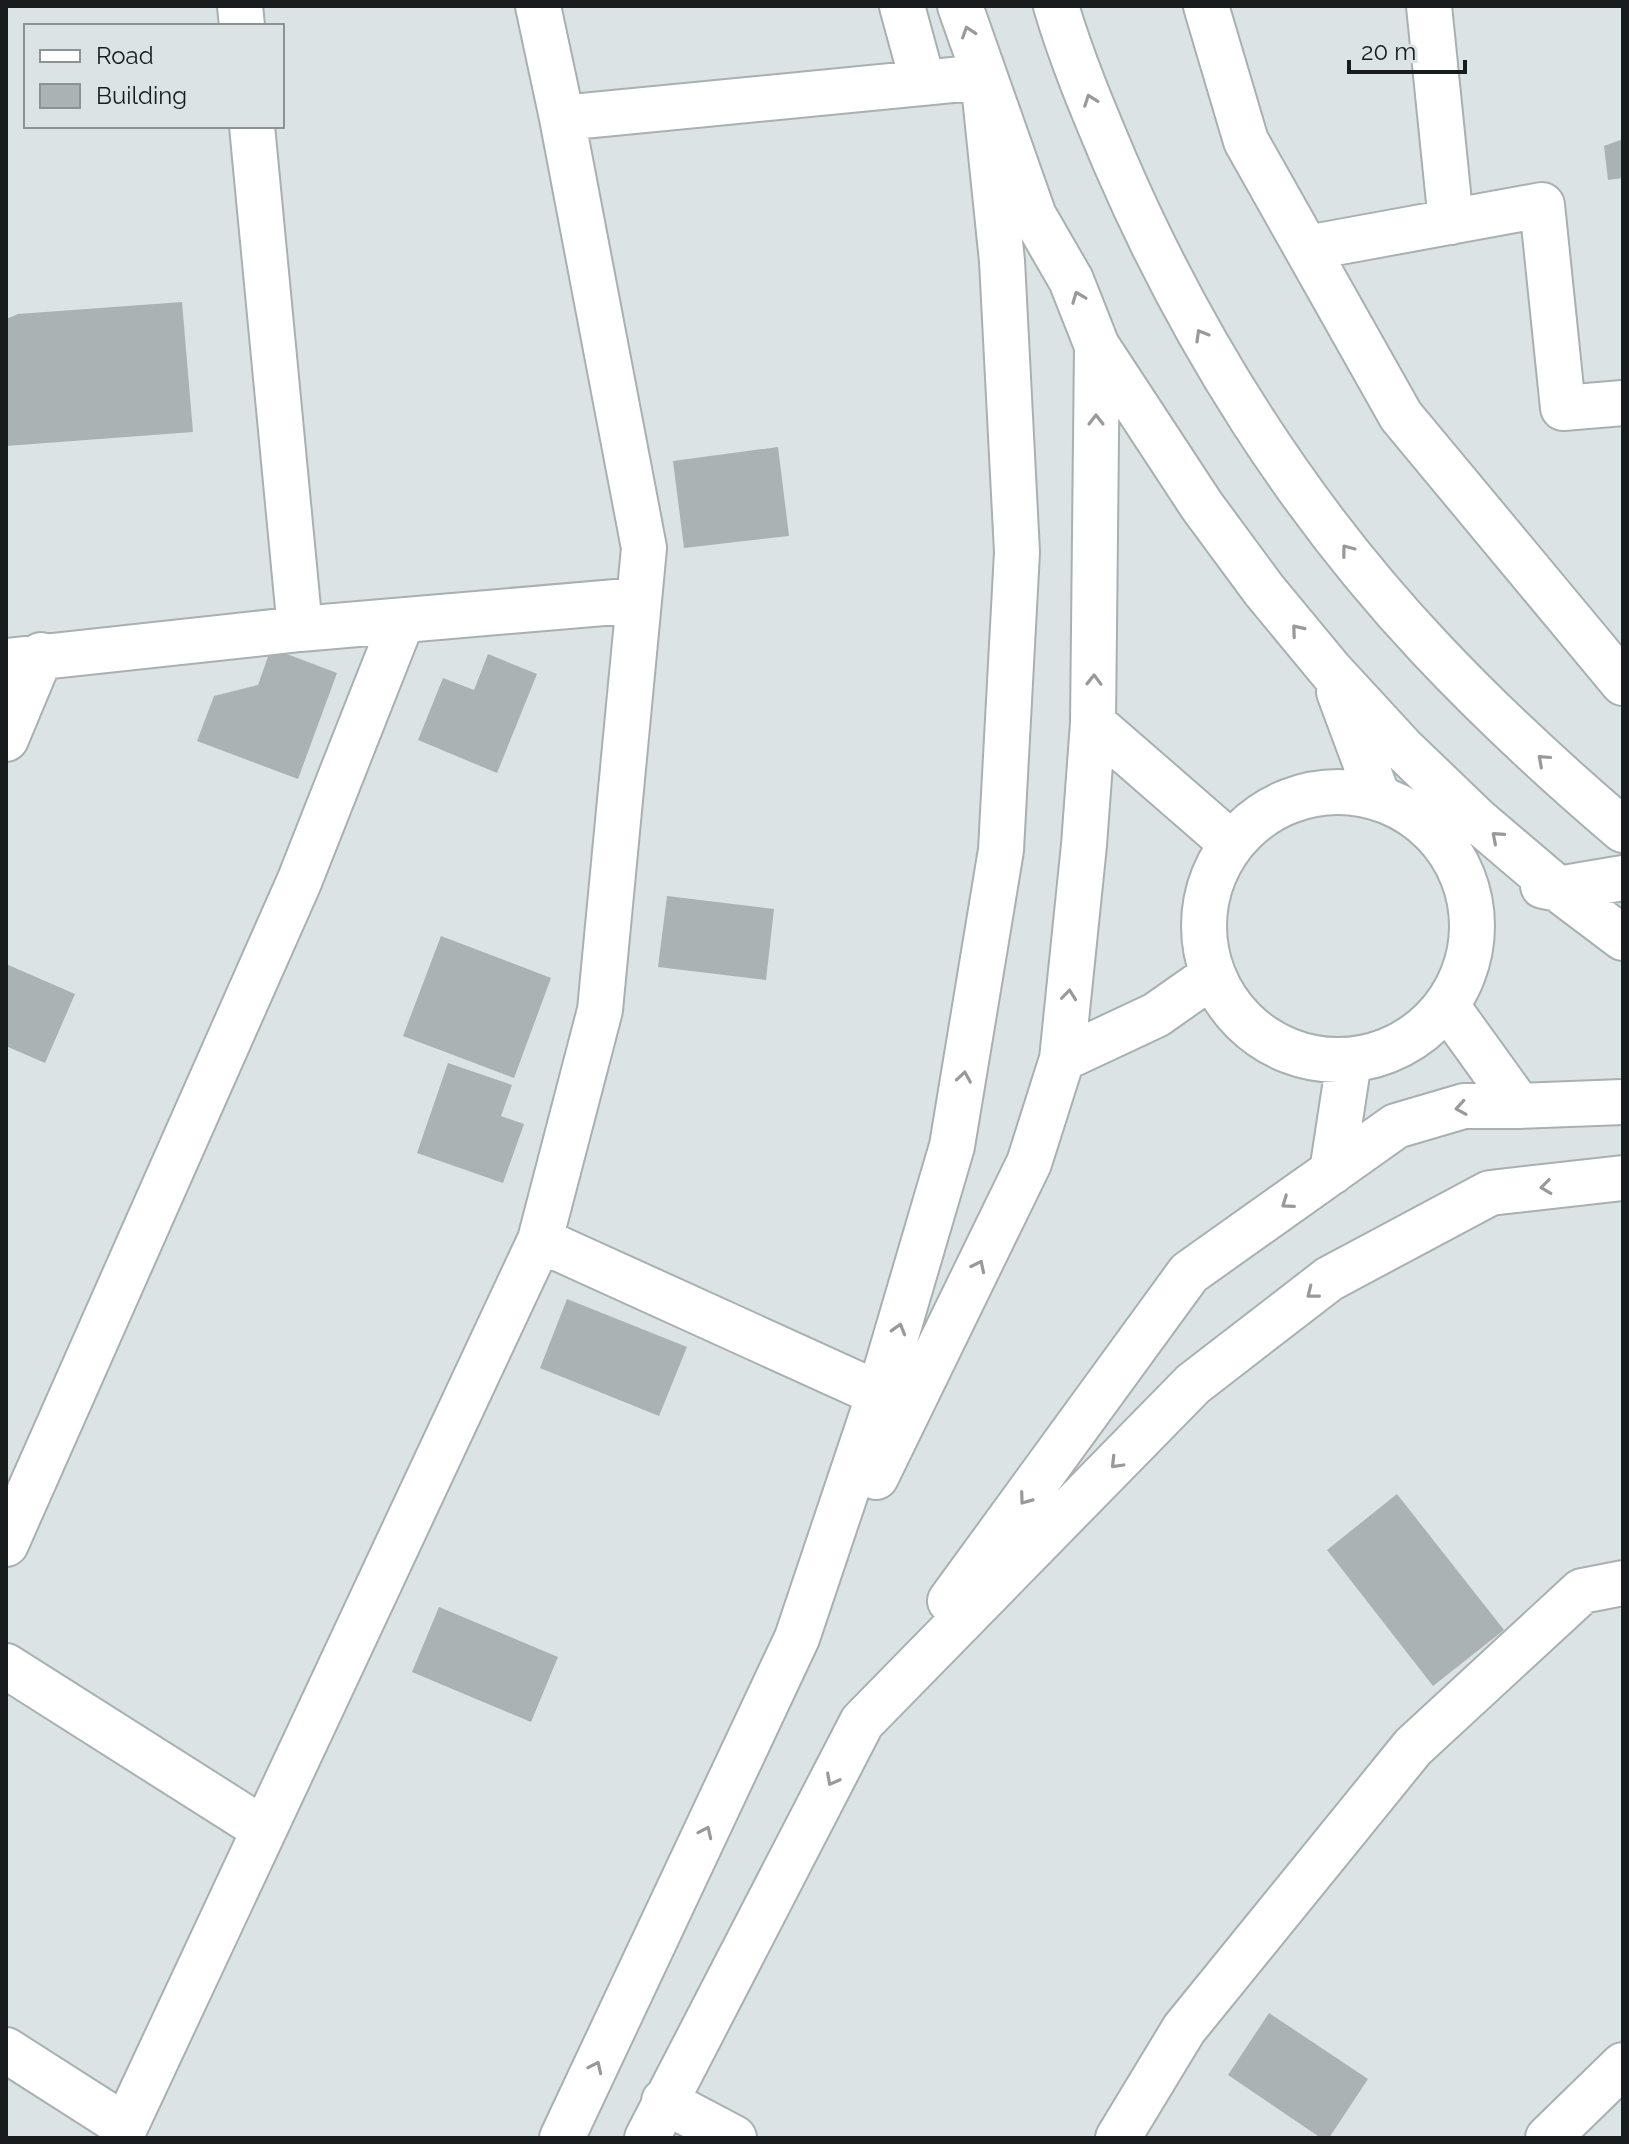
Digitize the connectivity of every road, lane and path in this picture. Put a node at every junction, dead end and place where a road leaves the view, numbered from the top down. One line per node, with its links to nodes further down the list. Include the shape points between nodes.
1 (538, 6): 9 (street)
2 (902, 6): 8 (street)
3 (960, 6): 7 (street, one-way to 3)
4 (1056, 6): 24 (street, one-way to 4, via 1427,646 1297,485 1216,360 1138,215)
5 (1206, 6): 12 (street, via 1246,141)
6 (1429, 6): 11 (street)
7 (983, 77): 8 (street); 13 (street, one-way to 7, via 1071,280 1034,216); 39 (street, one-way to 7, via 952,1146 1001,850 1017,552 1002,261)
8 (923, 83): 9 (street)
9 (562, 118): 15 (street, via 644,548)
10 (252, 128): 17 (street)
11 (1451, 222): 12 (street); 14 (street, via 1542,205 1563,408)
12 (1307, 248): 20 (street, via 1401,416)
13 (1097, 346): 19 (street, one-way to 13, via 1202,506); 21 (street, one-way to 13)
14 (1623, 403)
15 (639, 600): 16 (street); 38 (street, via 600,1010)
16 (402, 621): 17 (street); 40 (street, via 299,882)
17 (300, 629): 18 (street)
18 (24, 658): 22 (street)
19 (1331, 671): 23 (street); 28 (street, one-way to 19, via 1478,821)
20 (1623, 683)
21 (1093, 723): 25 (street); 32 (street, one-way to 21)
22 (6, 739)
23 (1378, 797): 25 (street, via 1351,791 1297,797 1250,824); 26 (street, via 1425,823)
24 (1623, 830)
25 (1232, 844): 30 (street, via 1217,867 1204,919)
26 (1460, 869): 28 (street); 31 (street, via 1473,925 1470,954)
27 (1623, 878): 28 (street)
28 (1558, 889): 29 (street)
29 (1623, 938)
30 (1213, 975): 32 (street, via 1156,1015); 33 (street, via 1244,1023 1267,1040 1320,1060)
31 (1447, 1006): 33 (street, via 1404,1045); 35 (street)
32 (1062, 1059): 42 (street, one-way to 32, via 1029,1163)
33 (1349, 1061): 36 (street)
34 (1623, 1102): 35 (street)
35 (1519, 1106): 36 (street, one-way to 36, via 1464,1106 1396,1126)
36 (1332, 1172): 44 (street, one-way to 44, via 1189,1273)
37 (1623, 1178): 44 (street, one-way to 44, via 1490,1193 1329,1279 1193,1384)
38 (540, 1240): 39 (street); 45 (street)
39 (879, 1394): 42 (street)
40 (6, 1544)
41 (1623, 1583): 52 (street, via 1582,1591 1413,1747 1184,2029)
42 (797, 1638): 50 (street, one-way to 42)
43 (6, 1666): 45 (street)
44 (862, 1722): 48 (street, one-way to 48)
45 (263, 1829): 49 (street)
46 (6, 2050): 49 (street)
47 (1623, 2065): 53 (street)
48 (656, 2119): 51 (street)
49 (123, 2132)
50 (562, 2138)
51 (734, 2138)
52 (1118, 2138)
53 (1548, 2138)

